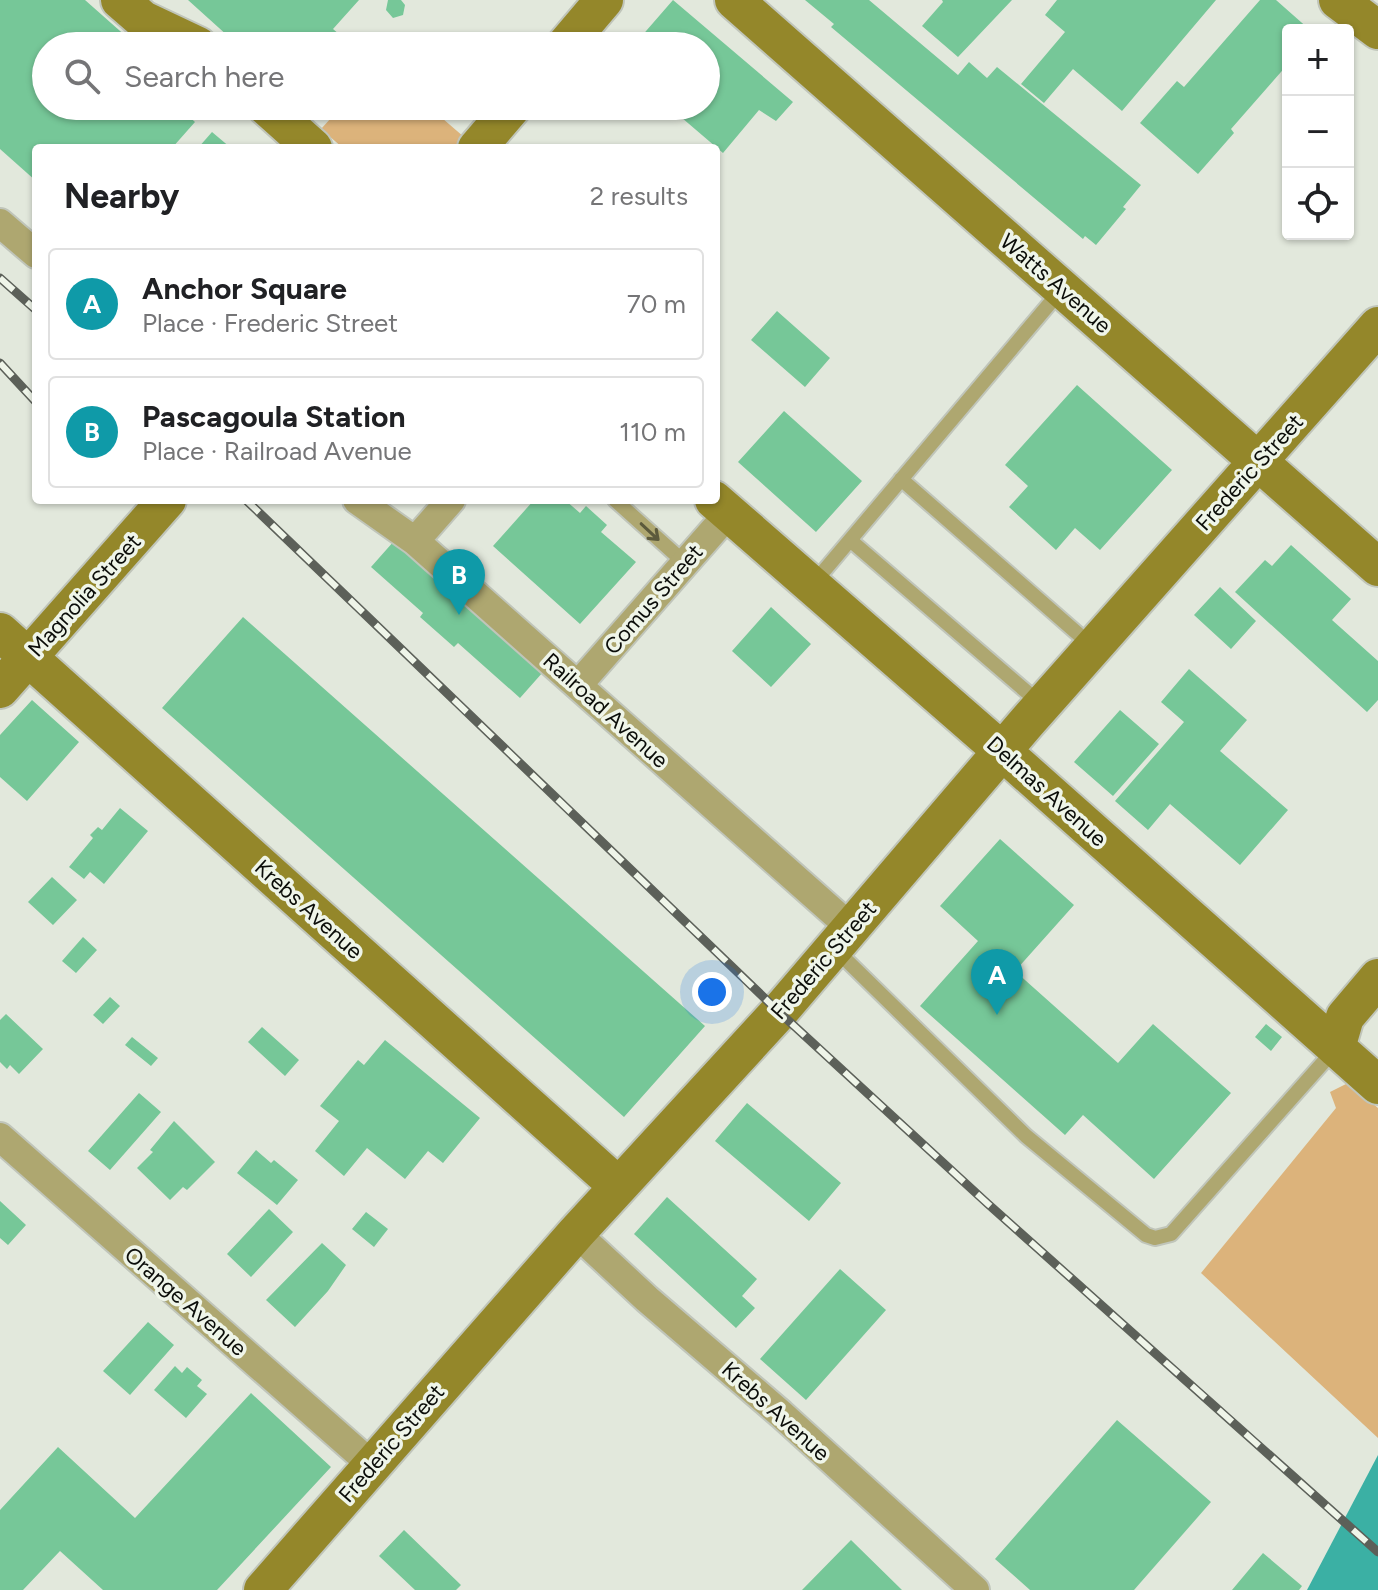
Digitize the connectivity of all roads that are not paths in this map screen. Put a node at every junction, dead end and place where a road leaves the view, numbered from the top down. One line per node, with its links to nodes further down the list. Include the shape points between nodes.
1 (120, 0): 6 (street)
2 (604, 0): 7 (street)
3 (734, 0): 14 (street, Watts Avenue)
4 (1338, 0): 5 (street)
5 (1378, 30)
6 (168, 32)
7 (577, 32)
8 (282, 120): 10 (street)
9 (501, 120): 11 (street)
10 (309, 144)
11 (480, 144)
12 (0, 223): 13 (street)
13 (32, 251)
14 (1062, 288): 16 (street, Watts Avenue); 17 (lane)
15 (1378, 326): 16 (street, Frederic Street)
16 (1259, 461): 26 (street, Watts Avenue); 29 (street, Frederic Street)
17 (901, 479): 23 (lane); 29 (lane)
18 (163, 504): 30 (street, Magnolia Street)
19 (363, 504): 24 (street, Railroad Avenue)
20 (447, 504): 24 (street)
21 (619, 504): 25 (lane, one-way to 25)
22 (721, 506): 25 (street, Comus Street); 27 (street, Delmas Avenue)
23 (850, 540): 27 (lane); 33 (lane)
24 (415, 541): 31 (street, Railroad Avenue)
25 (685, 563): 31 (street, Comus Street)
26 (1378, 567)
27 (812, 585): 34 (street, Delmas Avenue)
28 (0, 632): 30 (street, Krebs Avenue)
29 (1094, 647): 33 (street, Frederic Street)
30 (28, 657): 32 (street, Magnolia Street); 40 (street, Krebs Avenue)
31 (578, 685): 35 (street, Railroad Avenue)
32 (0, 689)
33 (1042, 705): 34 (street, Frederic Street)
34 (1002, 751): 35 (street, Frederic Street); 37 (street, Delmas Avenue)
35 (842, 937): 37 (lane, via 1026,1136 1155,1238 1171,1234); 40 (street, Frederic Street)
36 (1378, 978): 37 (street, via 1345,1017)
37 (1336, 1048): 38 (street, Delmas Avenue)
38 (1378, 1085)
39 (0, 1137): 42 (street, Orange Avenue)
40 (618, 1186): 41 (street, Frederic Street)
41 (576, 1233): 42 (street, Frederic Street); 44 (street, Krebs Avenue)
42 (372, 1465): 43 (street, Frederic Street)
43 (263, 1590)
44 (975, 1590)

